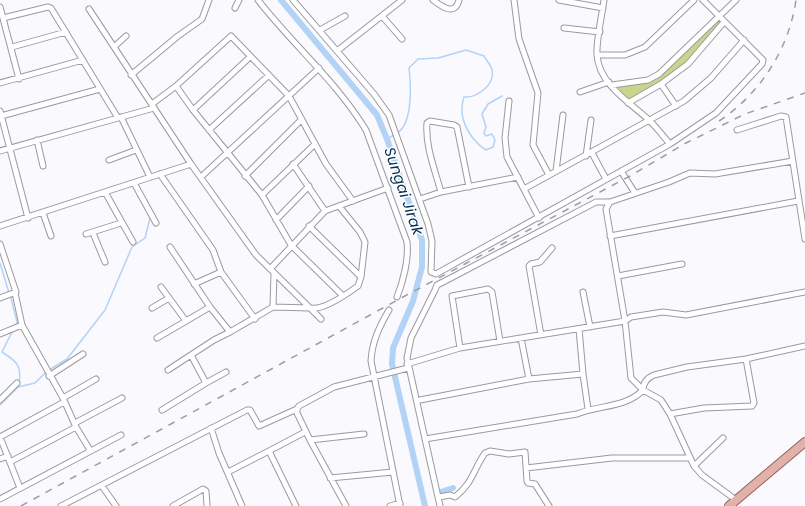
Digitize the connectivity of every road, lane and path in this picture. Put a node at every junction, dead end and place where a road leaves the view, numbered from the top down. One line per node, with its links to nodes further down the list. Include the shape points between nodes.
1 (209, 0): 37 (street, via 202,19)
2 (239, 0): 15 (street)
3 (258, 0): 36 (street)
4 (293, 0): 24 (street)
5 (402, 0): 19 (street)
6 (433, 0): 7 (street, via 451,10)
7 (459, 0)
8 (514, 0): 77 (street, via 519,39 538,93 533,145)
9 (559, 0): 16 (street)
10 (604, 0): 16 (street)
11 (694, 0): 33 (street, via 645,47 625,55)
12 (703, 0): 20 (street)
13 (736, 0): 20 (street)
14 (0, 7): 21 (street)
15 (235, 8)
16 (603, 8): 26 (street)
17 (89, 9): 31 (street)
18 (345, 16): 24 (street)
19 (382, 16): 28 (street); 32 (street)
20 (719, 17): 22 (street); 41 (street, via 659,74 648,80)
21 (3, 18): 25 (street, via 48,7); 30 (street)
22 (724, 22): 29 (street); 42 (street, via 688,64)
23 (564, 28): 26 (street)
24 (320, 30): 32 (street)
25 (66, 32): 30 (street); 35 (street)
26 (600, 32): 33 (street)
27 (126, 36): 31 (street)
28 (402, 39)
29 (744, 40): 50 (street, via 711,78); 62 (street, via 762,58 762,64 716,113)
30 (12, 47): 39 (street)
31 (114, 47): 37 (street)
32 (337, 51): 92 (street, via 374,94 394,126)
33 (597, 55): 41 (street)
34 (250, 57): 38 (street); 43 (street, via 231,36); 51 (street)
35 (83, 60): 39 (street); 44 (street)
36 (320, 68): 46 (street); 86 (street, via 356,113 366,130)
37 (131, 75): 49 (street)
38 (270, 75): 46 (street); 58 (street)
39 (19, 79): 40 (street)
40 (0, 83)
41 (610, 83): 45 (street); 48 (street)
42 (661, 84): 48 (street); 50 (street)
43 (176, 86): 49 (street); 51 (street)
44 (100, 89): 52 (street); 54 (street)
45 (580, 92)
46 (289, 96): 55 (street); 66 (street)
47 (509, 101): 81 (street, via 506,147)
48 (628, 103): 57 (street)
49 (153, 106): 54 (street); 71 (street)
50 (676, 106): 57 (street)
51 (193, 110): 58 (street)
52 (1, 113): 63 (street)
53 (563, 115): 74 (street)
54 (120, 118): 60 (street); 64 (street)
55 (301, 120): 61 (street); 78 (street)
56 (591, 120): 68 (street)
57 (650, 121): 62 (street); 67 (street)
58 (209, 130): 66 (street)
59 (736, 130): 70 (street, via 785,116)
60 (37, 140): 63 (street); 73 (street)
61 (315, 144): 72 (street); 94 (street)
62 (670, 144): 75 (street)
63 (10, 148): 65 (street); 99 (street)
64 (136, 150): 69 (street); 80 (street)
65 (0, 151)
66 (228, 151): 78 (street); 79 (street)
67 (592, 153): 68 (street); 82 (street)
68 (586, 156): 74 (street)
69 (108, 160)
70 (793, 161): 90 (street, via 715,174 690,173); 93 (street)
71 (191, 164): 76 (street); 79 (street)
72 (293, 164): 84 (street); 91 (street)
73 (43, 166)
74 (556, 171): 77 (street)
75 (621, 171): 82 (street); 90 (street)
76 (160, 174): 80 (street); 119 (street, via 212,250)
77 (549, 175): 87 (street)
78 (245, 176): 91 (street)
79 (201, 177): 118 (street, via 256,255)
80 (150, 178): 83 (street)
81 (518, 178): 85 (street); 87 (street)
82 (606, 180): 100 (street)
83 (134, 183): 88 (street); 101 (street)
84 (309, 186): 97 (street); 102 (street)
85 (469, 187): 89 (street); 89 (street, via 457,127 430,121 427,129 429,146)
86 (388, 188): 94 (street); 131 (street, via 408,248)
87 (524, 189): 100 (street)
88 (105, 192): 98 (street); 103 (street)
89 (441, 192): 92 (street)
90 (635, 193): 95 (street)
91 (262, 195): 102 (street)
92 (420, 199): 100 (street, via 431,234 431,272 436,274)
93 (798, 200): 109 (street); 110 (street)
94 (353, 201): 96 (street)
95 (610, 202): 109 (street, via 606,209); 155 (street, via 596,202 437,285 411,338)
96 (339, 206): 97 (street); 122 (street, via 365,242)
97 (325, 211): 105 (street)
98 (43, 213): 99 (street); 108 (street)
99 (28, 218): 104 (street)
100 (539, 218)
101 (154, 219)
102 (276, 220): 113 (street)
103 (121, 223): 106 (street); 111 (street)
104 (0, 226)
105 (309, 226): 113 (street); 122 (street)
106 (93, 233): 107 (street); 116 (street)
107 (86, 234)
108 (50, 236)
109 (610, 236): 121 (street)
110 (805, 239)
111 (133, 242)
112 (0, 244): 127 (street)
113 (290, 245): 118 (street); 128 (street)
114 (170, 247): 123 (street)
115 (552, 248): 146 (street, via 540,262 529,266)
116 (106, 262)
117 (682, 264): 121 (street)
118 (270, 269): 120 (street)
119 (221, 272): 123 (street); 137 (street)
120 (274, 273): 133 (street); 135 (street)
121 (618, 276): 140 (street)
122 (361, 277): 128 (street, via 358,286)
123 (194, 284): 132 (street)
124 (161, 287): 130 (street)
125 (583, 292): 142 (street)
126 (805, 292): 140 (street, via 686,315 663,312 631,317)
127 (15, 294): 129 (street); 141 (street)
128 (343, 296): 135 (street, via 321,308)
129 (0, 298)
130 (169, 298): 134 (street); 139 (street)
131 (397, 298)
132 (210, 306): 139 (street); 144 (street)
133 (272, 307): 135 (street); 137 (street)
134 (152, 308)
135 (310, 308): 138 (street)
136 (389, 310): 160 (street, via 376,333 371,350 371,361)
137 (255, 319): 144 (street)
138 (321, 319)
139 (186, 321): 147 (street)
140 (626, 321): 142 (street); 165 (street, via 631,378)
141 (17, 327): 145 (street); 158 (street)
142 (590, 327): 143 (street)
143 (579, 329): 146 (street); 159 (street)
144 (230, 332): 153 (street)
145 (0, 334)
146 (541, 335): 148 (street)
147 (157, 338)
148 (521, 338): 149 (street); 161 (street)
149 (500, 341): 151 (street); 151 (street, via 492,292 488,289 452,296)
150 (805, 346): 154 (street)
151 (460, 348): 155 (street)
152 (82, 354): 158 (street)
153 (191, 355): 156 (street); 164 (street)
154 (746, 359): 165 (street, via 687,367 654,375 643,385); 173 (street, via 754,403 752,406 704,408)
155 (406, 367): 160 (street); 180 (street)
156 (168, 370)
157 (226, 372): 164 (street)
158 (48, 373): 168 (street)
159 (583, 374): 161 (street); 171 (street)
160 (376, 377): 170 (street, via 331,389); 193 (street)
161 (529, 379): 169 (street)
162 (96, 380): 168 (street)
163 (17, 383): 167 (street)
164 (206, 383): 172 (street)
165 (643, 390): 171 (street, via 637,396 621,403); 173 (street, via 661,400)
166 (122, 398): 174 (street)
167 (0, 400)
168 (63, 400): 174 (street); 179 (street)
169 (420, 400)
170 (297, 409): 175 (street, via 259,426 249,410); 176 (street)
171 (588, 409): 180 (street, via 577,414)
172 (162, 410)
173 (670, 414): 187 (street)
174 (75, 425): 184 (street); 189 (street)
175 (211, 428): 192 (street); 195 (street)
176 (305, 432): 182 (street); 185 (street)
177 (121, 434): 184 (street)
178 (364, 434): 182 (street)
179 (0, 437): 186 (street)
180 (425, 438): 197 (street)
181 (723, 438): 190 (street)
182 (310, 440): 194 (street)
183 (805, 442): 199 (main road)
184 (90, 450): 196 (street)
185 (269, 451): 192 (street); 206 (street)
186 (8, 456): 188 (street); 189 (street)
187 (690, 458): 190 (street); 191 (street, via 612,458)
188 (0, 459)
189 (10, 462): 196 (street)
190 (694, 466): 199 (street)
191 (526, 468): 197 (street, via 525,452 485,453 472,480 463,491 455,497); 210 (street, via 528,483 535,484)
192 (228, 472): 205 (street)
193 (392, 472): 194 (street); 200 (street)
194 (330, 478): 207 (street)
195 (102, 486): 201 (street); 202 (street)
196 (20, 488): 198 (street)
197 (438, 496): 209 (street)
198 (0, 499)
199 (736, 500): 211 (main road)
200 (400, 505): 208 (street)
201 (61, 506)
202 (116, 506)
203 (173, 506): 204 (street, via 203,489 206,491)
204 (207, 506)
205 (242, 506)
206 (296, 506)
207 (346, 506)
208 (390, 506)
209 (440, 506)
210 (548, 506)
211 (730, 506)

